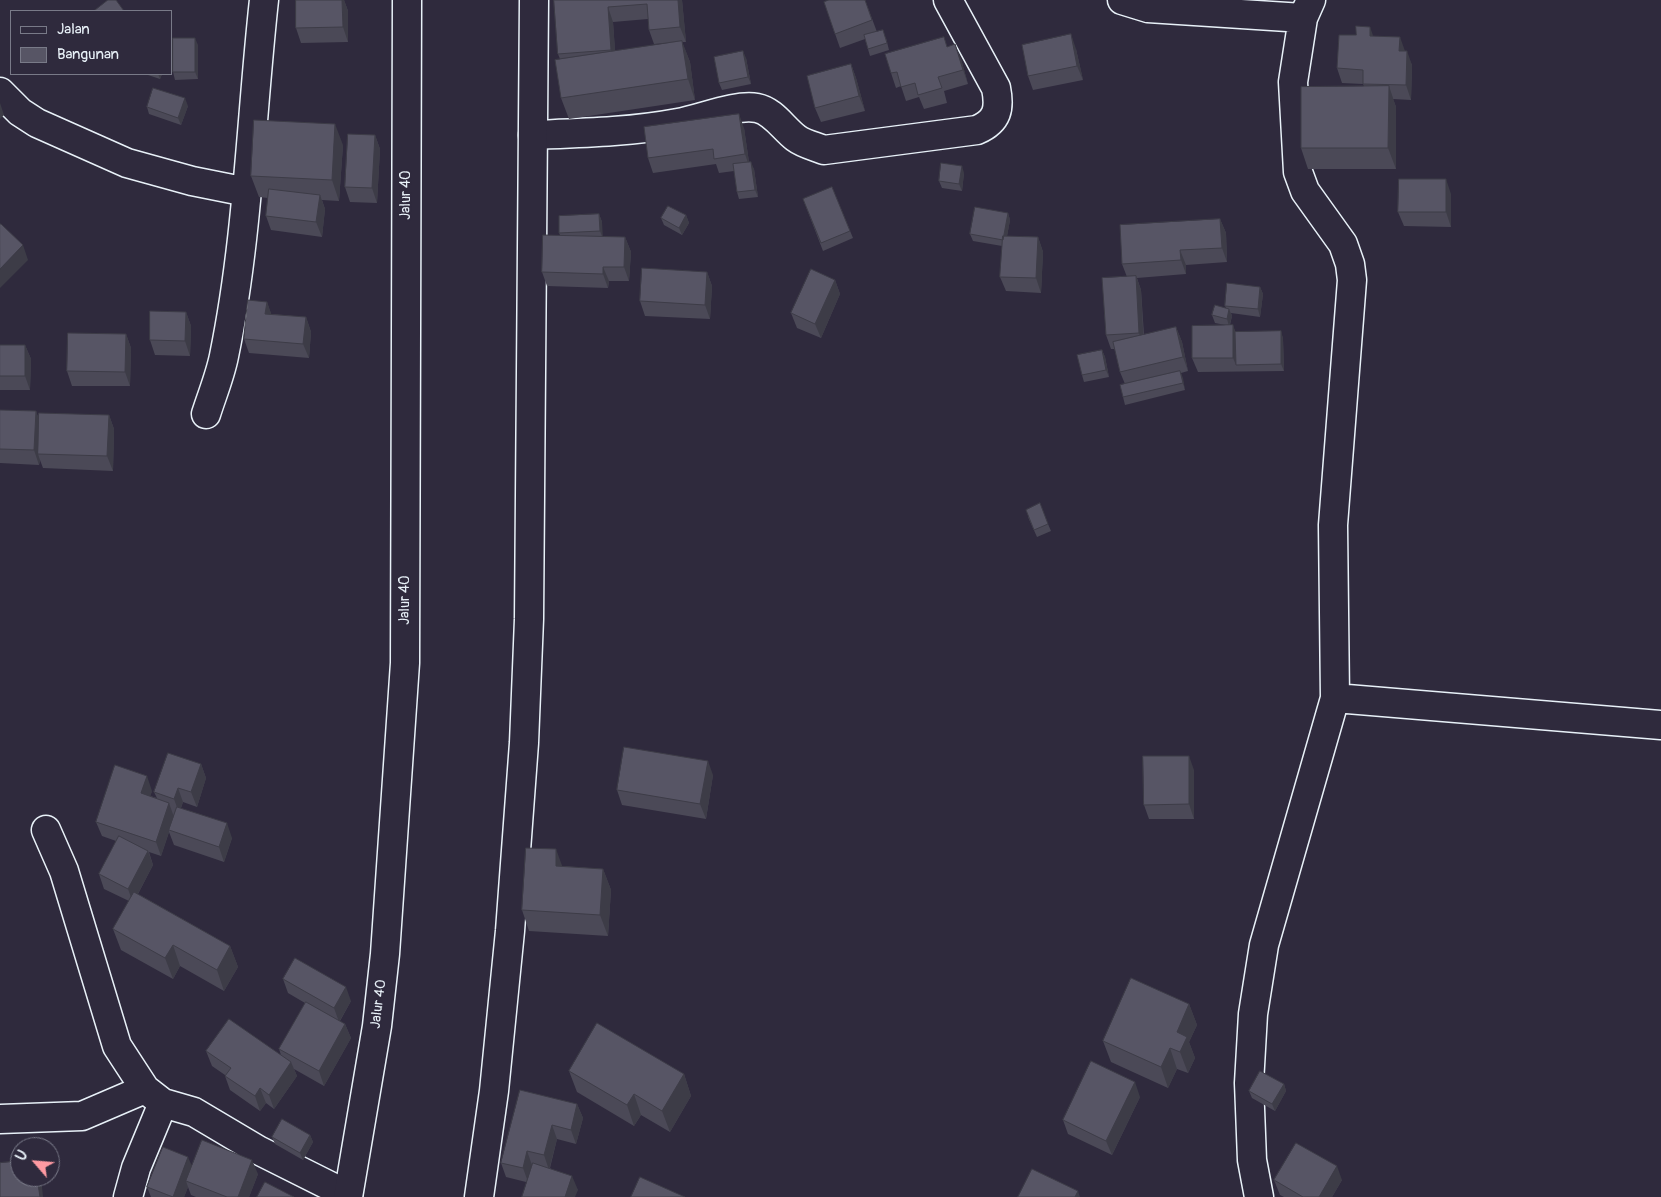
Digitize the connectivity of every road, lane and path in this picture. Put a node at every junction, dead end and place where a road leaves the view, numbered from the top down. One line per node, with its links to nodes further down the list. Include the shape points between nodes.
1 (264, 0): 9 (main road)
2 (407, 0): 16 (main road, Jalur 40, via 405,663 382,981)
3 (534, 0): 8 (main road)
4 (948, 0): 8 (main road, via 996,88 997,111 992,121 977,130 824,150 796,138 767,111 749,108 621,131)
5 (1122, 0): 6 (main road, via 1148,8)
6 (1307, 9): 11 (main road, via 1293,82 1298,172 1304,191 1343,244 1352,280 1333,525)
7 (0, 92): 9 (main road, via 37,123 127,163)
8 (534, 135): 18 (main road, via 529,619 524,743 494,1090)
9 (247, 192): 10 (main road, via 224,358)
10 (206, 414)
11 (1336, 698): 12 (main road); 19 (main road, via 1264,945 1255,1004 1249,1083 1252,1160)
12 (1661, 725)
13 (46, 830): 14 (main road, via 64,871 117,1046)
14 (154, 1096): 15 (main road, via 82,1116); 16 (main road, via 194,1112 258,1150); 17 (main road)
15 (0, 1119)
16 (348, 1196)
17 (128, 1197)
18 (479, 1197)
19 (1259, 1197)

